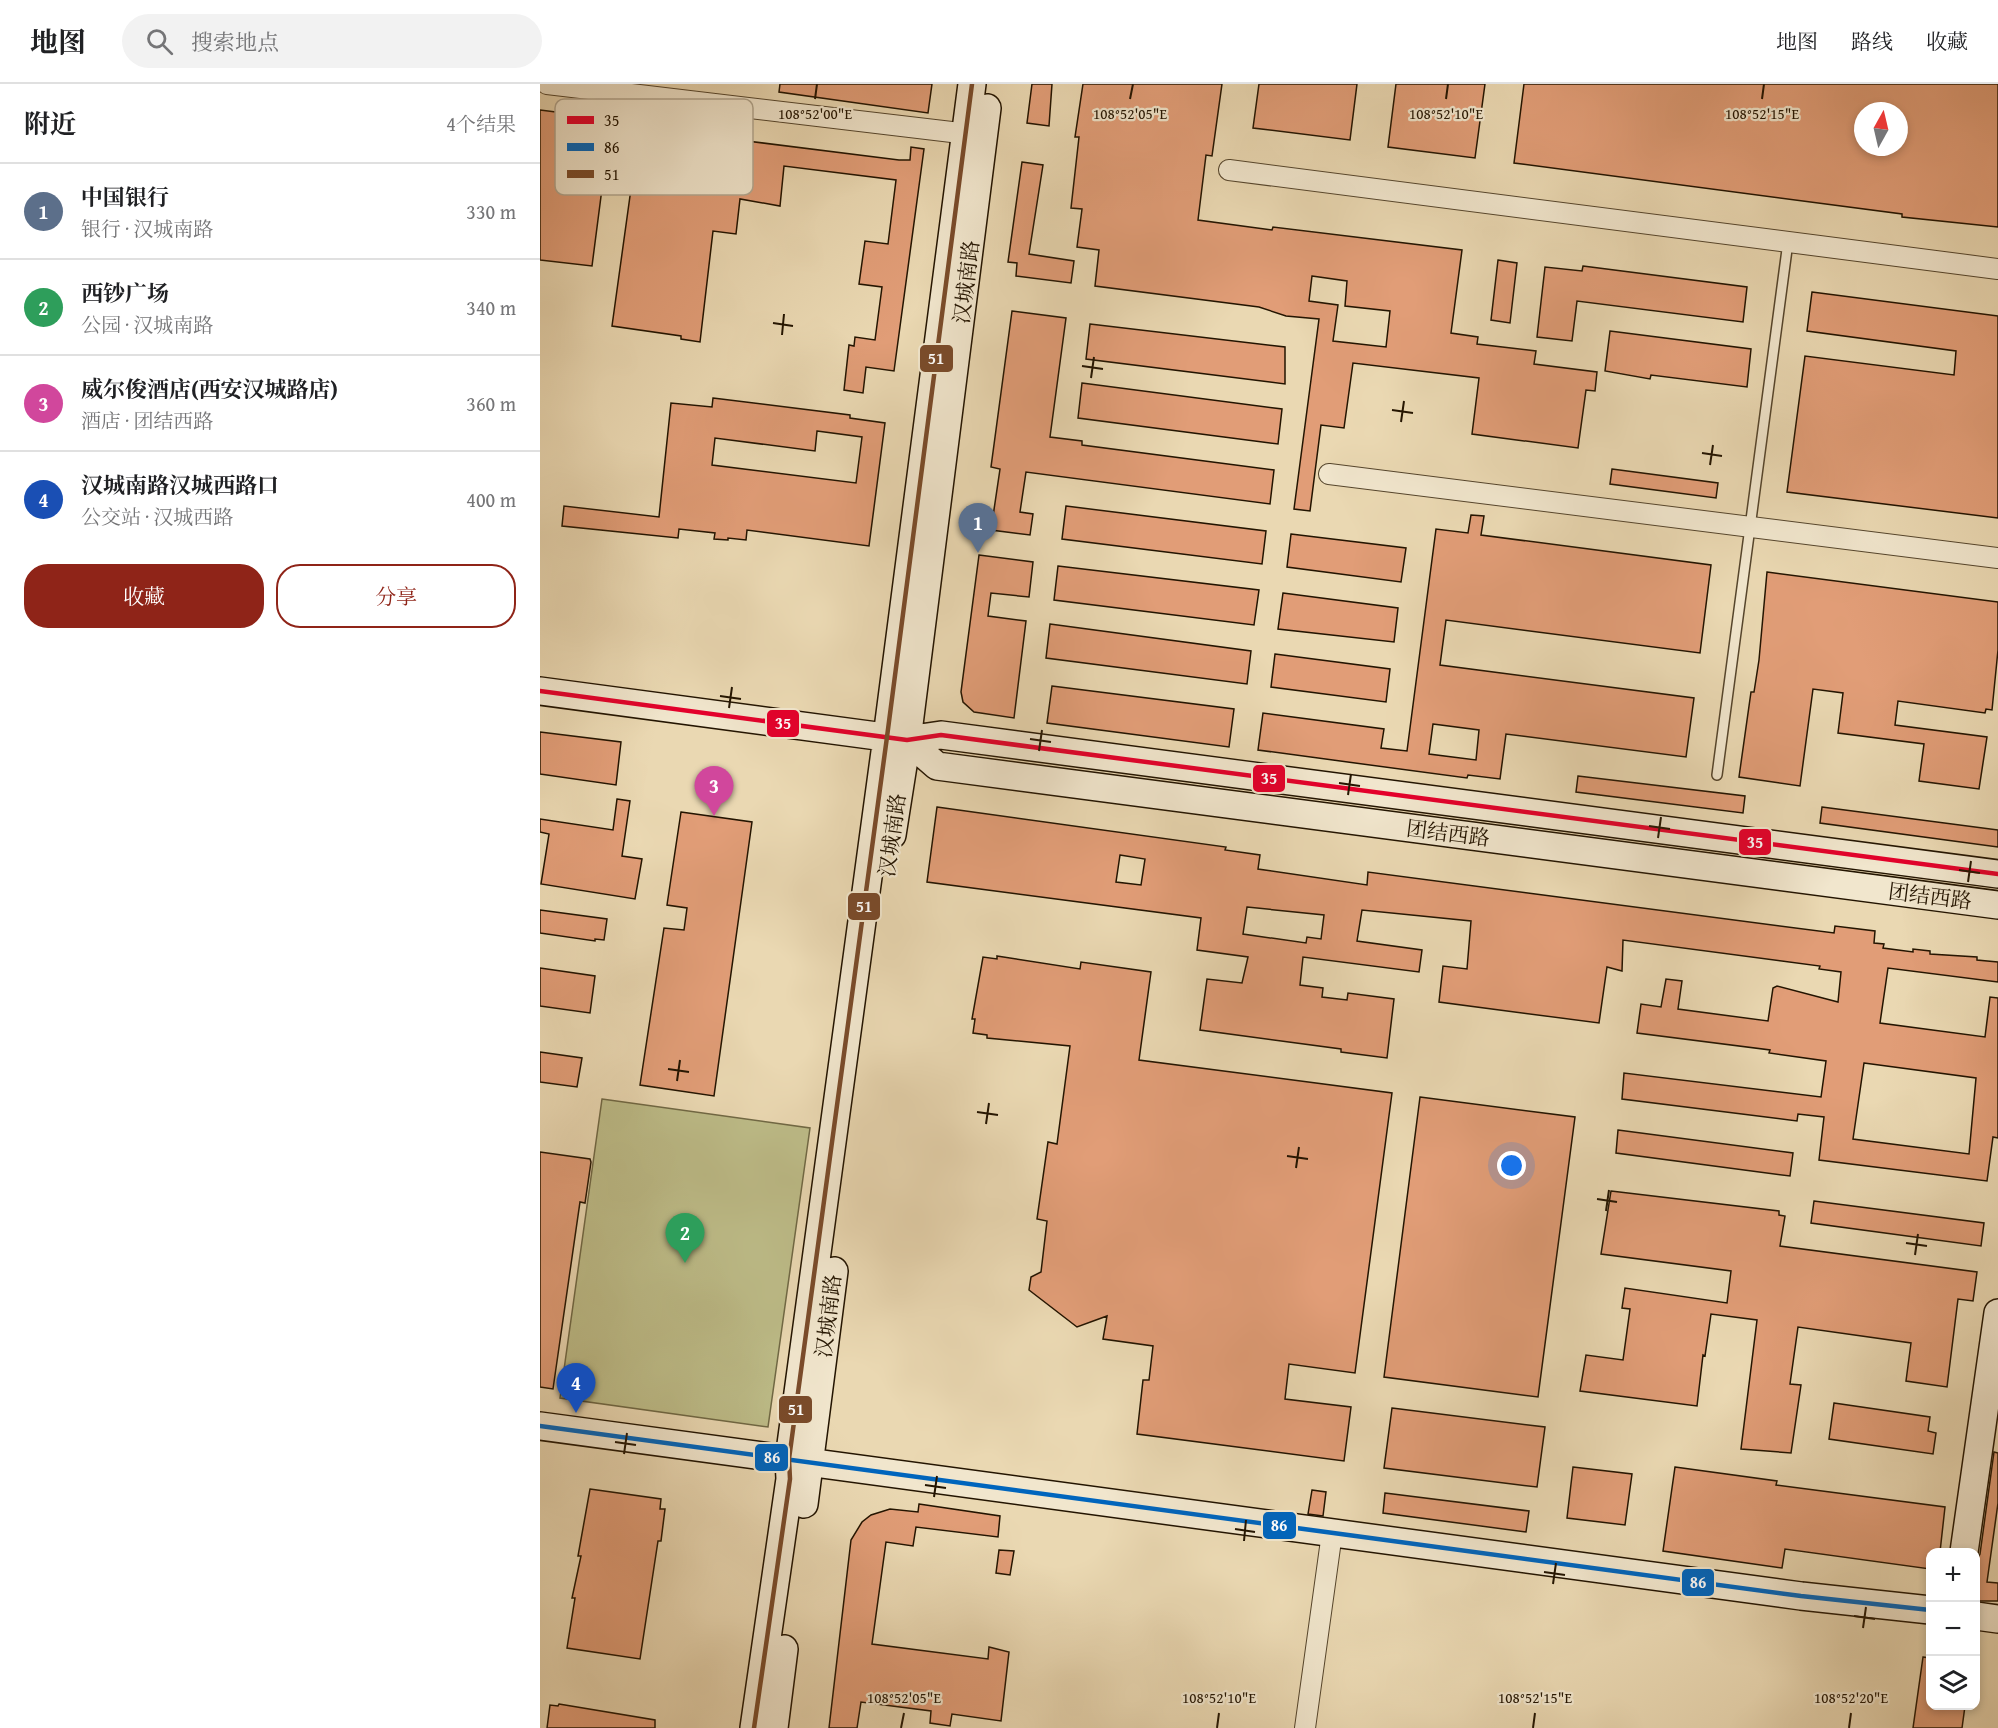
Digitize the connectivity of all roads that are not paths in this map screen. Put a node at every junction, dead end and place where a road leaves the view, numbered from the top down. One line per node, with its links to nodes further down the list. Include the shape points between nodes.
1 (547, 84): 4 (street)
2 (972, 84): 6 (street, 汉城南路)
3 (990, 84): 6 (street, 汉城南路)
4 (673, 99)
5 (753, 109): 6 (street)
6 (974, 135): 14 (street, 汉城南路)
7 (1229, 170): 8 (street)
8 (1788, 242): 9 (street); 11 (lane)
9 (1998, 269)
10 (1329, 474): 11 (street)
11 (1751, 527): 12 (street); 15 (lane)
12 (1998, 558)
13 (540, 691): 14 (street, 团结西路)
14 (897, 738): 16 (street, 团结西路, via 941,735); 17 (street, 团结西路, via 937,766); 20 (street, 汉城南路, via 897,796)
15 (1718, 775)
16 (1998, 874)
17 (1998, 905)
18 (1998, 1313): 22 (street)
19 (540, 1426): 20 (street)
20 (799, 1459): 21 (street); 26 (street, 汉城南路, via 790,1479); 27 (street, 汉城南路)
21 (1332, 1533): 23 (street); 28 (street)
22 (1965, 1548)
23 (1926, 1610)
24 (1980, 1617): 25 (street)
25 (1998, 1619)
26 (754, 1728)
27 (774, 1728)
28 (1305, 1728)

